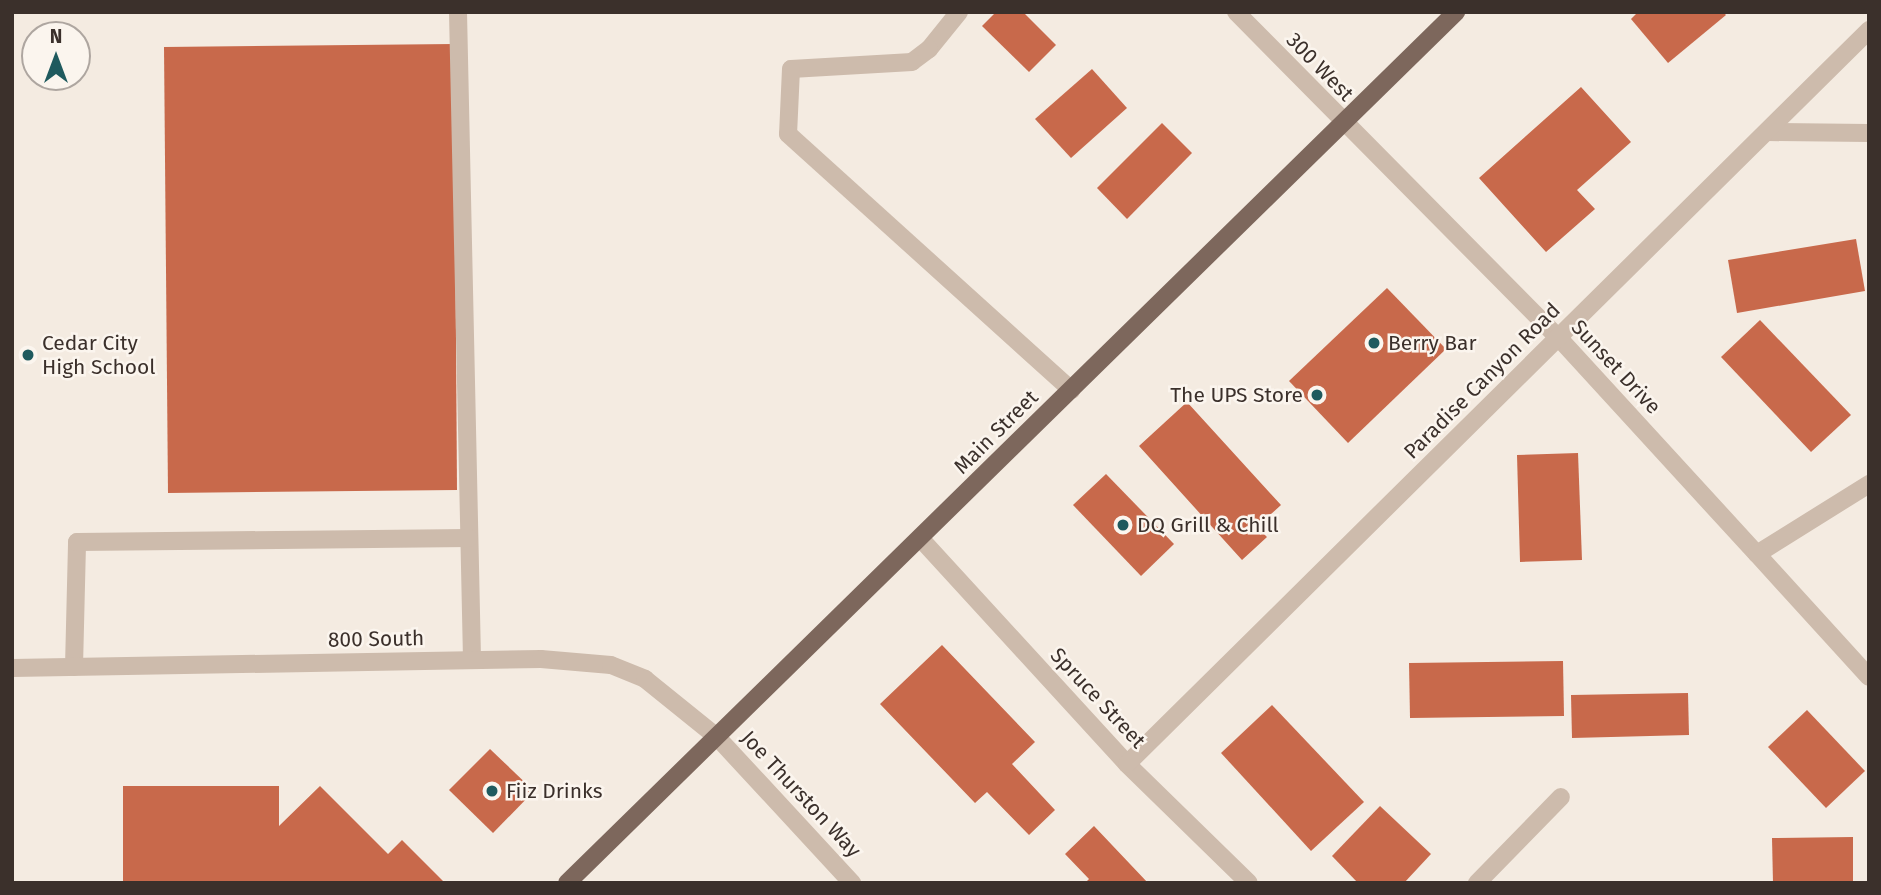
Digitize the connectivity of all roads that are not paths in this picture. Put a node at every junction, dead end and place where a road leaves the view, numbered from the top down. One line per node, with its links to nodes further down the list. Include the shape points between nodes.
1 (458, 12): 12 (street)
2 (959, 12): 10 (street, via 912,62 791,69 788,134)
3 (1236, 12): 6 (street, 300 West)
4 (1456, 12): 6 (main road, Main Street)
5 (1869, 30): 7 (street, Paradise Canyon Road)
6 (1343, 122): 9 (street, Sunset Drive); 10 (main road, Main Street)
7 (1768, 132): 8 (street); 9 (street, Paradise Canyon Road)
8 (1869, 133)
9 (1558, 337): 14 (street, Sunset Drive); 20 (street, Paradise Canyon Road)
10 (1071, 390): 13 (main road, Main Street)
11 (1869, 484): 14 (street)
12 (469, 538): 15 (street); 16 (street, via 77,542)
13 (920, 538): 19 (main road, Main Street); 20 (street, Spruce Street)
14 (1757, 554): 18 (street, Sunset Drive)
15 (472, 660): 16 (street, 800 South); 19 (street, 800 South, via 611,665 645,679)
16 (74, 667): 17 (street, 800 South)
17 (12, 668)
18 (1869, 677)
19 (717, 737): 22 (main road, Main Street); 23 (street, Joe Thurston Way)
20 (1127, 764): 24 (street, Spruce Street)
21 (1561, 797): 25 (street)
22 (567, 883)
23 (852, 883)
24 (1249, 883)
25 (1477, 883)

